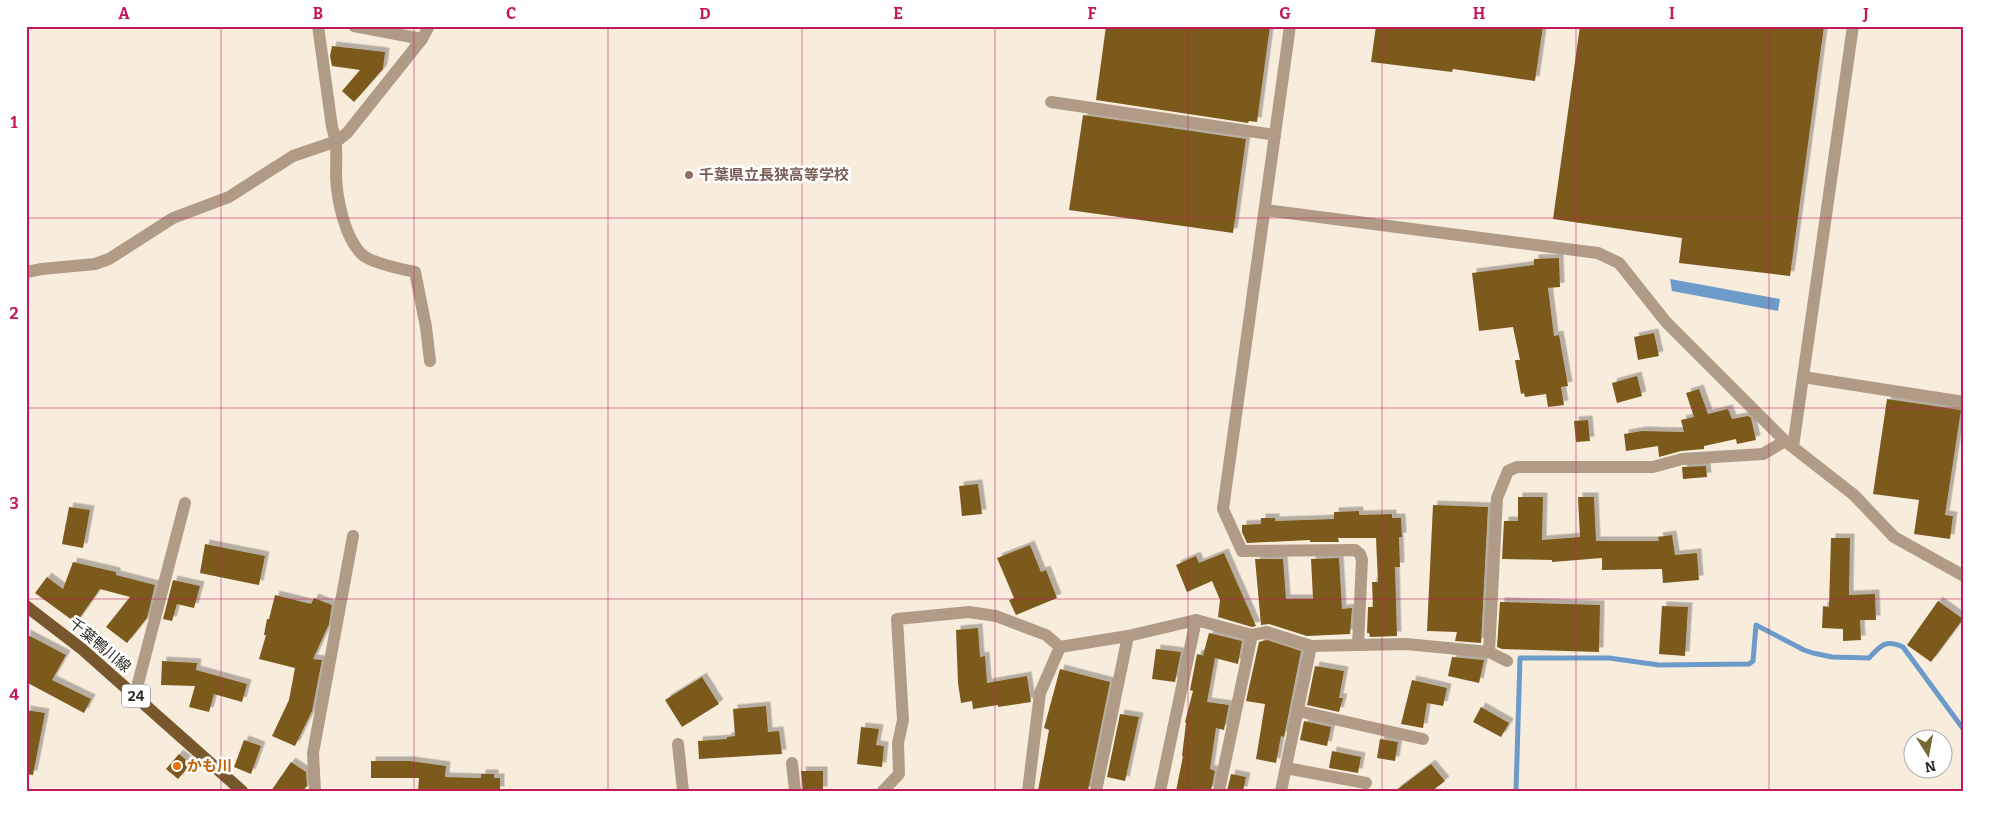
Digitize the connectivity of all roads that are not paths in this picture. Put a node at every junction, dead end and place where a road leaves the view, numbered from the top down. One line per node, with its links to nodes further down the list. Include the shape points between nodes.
1 (318, 26): 9 (street, via 332,127)
2 (354, 26): 6 (street)
3 (429, 26): 6 (street)
4 (1290, 26): 8 (street)
5 (1854, 26): 13 (street)
6 (422, 39): 9 (street, via 347,133)
7 (1051, 102): 8 (street)
8 (1274, 135): 10 (street)
9 (337, 141): 11 (street, via 293,156 229,197 173,218 96,264); 12 (street, via 338,204 350,237 363,256 415,272)
10 (1265, 210): 15 (street, via 1610,257 1619,263 1666,322); 23 (street, via 1222,509 1242,551 1355,550 1360,554)
11 (26, 272)
12 (430, 361)
13 (1803, 377): 14 (street); 15 (street)
14 (1964, 402)
15 (1789, 444): 18 (street, via 1854,495 1894,537); 26 (street, via 1763,454 1682,459 1652,467 1517,467 1508,471 1497,498)
16 (185, 503): 28 (street)
17 (352, 536): 36 (street, via 313,753)
18 (1964, 576)
19 (26, 606): 28 (main road, 千葉鴨川線 / 24)
20 (1196, 620): 21 (street); 22 (street); 42 (street)
21 (1252, 635): 24 (street, via 1267,632); 43 (street)
22 (1128, 636): 25 (street); 41 (street)
23 (1358, 645): 24 (street); 26 (street, via 1406,644)
24 (1311, 646): 29 (street)
25 (1060, 647): 39 (street, via 1046,635 996,616 969,612 897,620 903,720 898,743 899,774); 40 (street, via 1040,693)
26 (1489, 652): 27 (street)
27 (1507, 661)
28 (135, 695): 35 (main road, 千葉鴨川線 / 24)
29 (1298, 711): 30 (street); 33 (street)
30 (1423, 739)
31 (678, 744): 37 (street)
32 (792, 763): 38 (street)
33 (1286, 768): 34 (street); 44 (street)
34 (1366, 782)
35 (242, 791)
36 (315, 791)
37 (683, 791)
38 (795, 791)
39 (883, 791)
40 (1028, 791)
41 (1096, 791)
42 (1160, 791)
43 (1219, 791)
44 (1281, 791)

